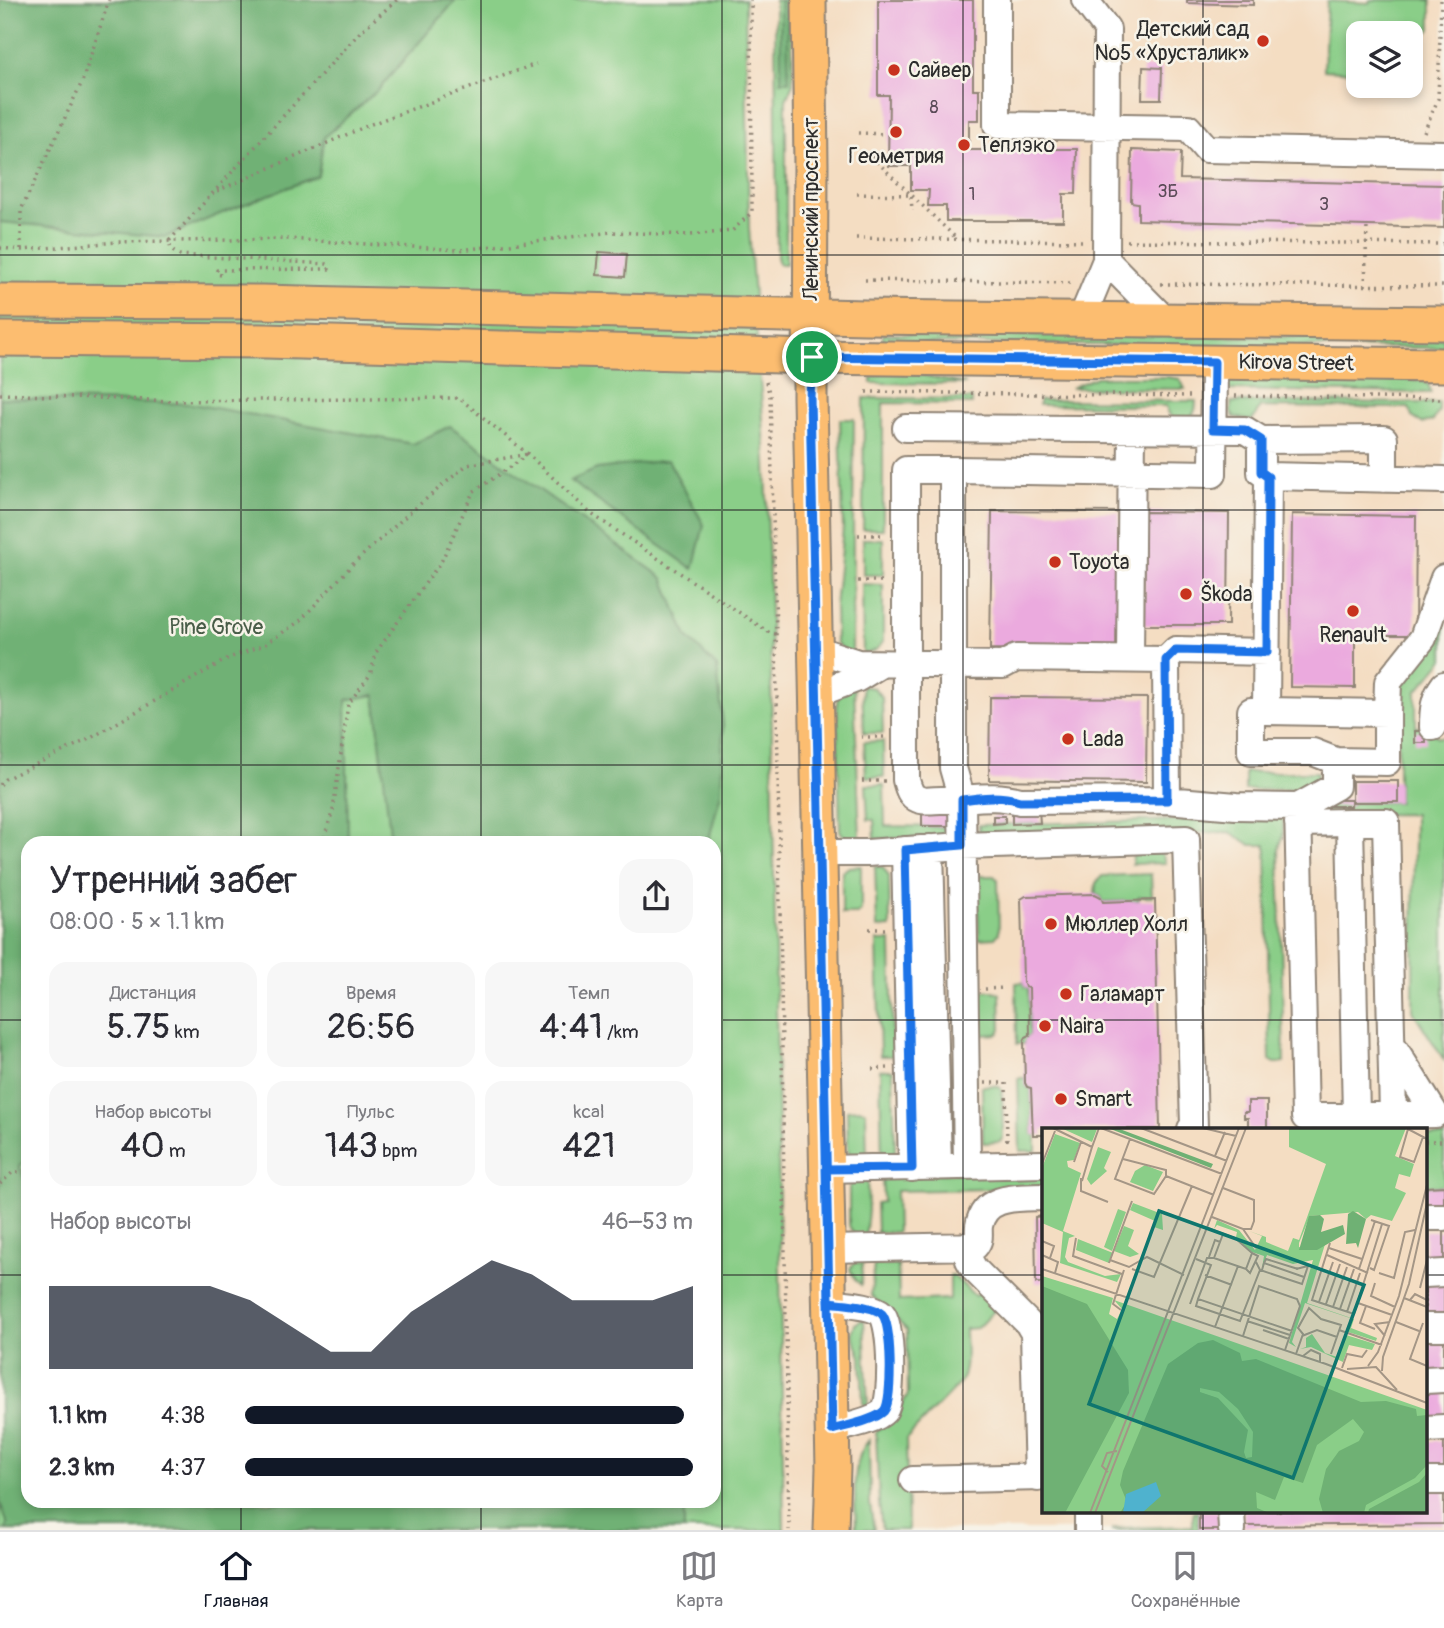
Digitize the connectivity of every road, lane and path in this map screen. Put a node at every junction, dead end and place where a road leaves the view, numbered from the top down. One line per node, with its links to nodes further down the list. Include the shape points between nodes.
1 (109, 0): 28 (path, via 82,82 21,210)
2 (397, 0): 17 (path, via 362,30)
3 (751, 0): 24 (path, via 752,212 732,231 690,235 612,232 460,250 288,239)
4 (809, 0): 33 (main road, Ленинский проспект)
5 (997, 0): 9 (lane, via 997,125)
6 (1085, 0): 9 (lane, via 1107,29)
7 (1441, 0): 12 (path, via 1438,99)
8 (536, 64): 17 (path, via 371,124)
9 (1106, 127): 12 (lane, via 1188,128 1206,149); 29 (lane)
10 (858, 133): 11 (path)
11 (886, 134)
12 (1415, 154): 13 (lane)
13 (1444, 154)
14 (858, 156): 15 (path)
15 (872, 157): 16 (path); 19 (path)
16 (886, 157)
17 (215, 192): 24 (path)
18 (857, 194): 19 (path)
19 (911, 195): 20 (path); 23 (path)
20 (912, 211)
21 (1367, 226): 25 (path)
22 (856, 238): 23 (path)
23 (957, 239): 29 (path)
24 (169, 240): 28 (path); 30 (path, via 171,250 179,255 327,264 330,268 217,270 217,274)
25 (1366, 243): 26 (path); 29 (path); 31 (path)
26 (1444, 244)
27 (0, 248): 28 (path)
28 (21, 250)
29 (1106, 250): 34 (lane); 35 (lane)
30 (230, 275)
31 (1365, 286)
32 (0, 301): 33 (main road, Kirova Street, via 276,302)
33 (812, 315): 34 (main road, Kirova Street); 39 (main road, Ленинский проспект)
34 (1082, 318): 35 (main road, Kirova Street)
35 (1164, 320): 36 (main road, Kirova Street)
36 (1444, 323)
37 (0, 339): 38 (main road, Kirova Street, via 266,341)
38 (764, 355): 39 (main road, Kirova Street); 63 (path, via 770,396)
39 (812, 357): 40 (main road, Kirova Street); 64 (main road, Ленинский проспект)
40 (1214, 362): 41 (main road, Kirova Street); 44 (lane)
41 (1444, 365)
42 (866, 392): 44 (path)
43 (0, 394): 51 (path, via 172,401 459,398)
44 (1213, 396): 45 (path); 49 (lane)
45 (1444, 399)
46 (906, 428): 47 (lane)
47 (1093, 429): 48 (lane); 53 (lane)
48 (1132, 429): 49 (lane); 54 (lane)
49 (1213, 429): 50 (lane, via 1245,430); 54 (lane, via 1213,474)
50 (1261, 440): 55 (lane, via 1261,472); 56 (lane, via 1384,439)
51 (528, 454): 63 (path, via 590,513); 78 (path, via 467,465 353,564 300,621 264,645 229,658); 83 (path, via 473,492 442,561 377,651 370,675 348,704 333,810)
52 (953, 470): 53 (lane); 59 (lane, via 906,470); 69 (lane)
53 (1093, 472): 54 (lane)
54 (1132, 473): 66 (lane)
55 (1268, 477): 56 (lane); 65 (lane)
56 (1384, 478): 57 (lane)
57 (1444, 480)
58 (858, 535): 59 (path)
59 (906, 535): 62 (lane)
60 (1444, 578): 73 (lane, via 1423,638 1388,682)
61 (858, 581): 62 (path)
62 (906, 582): 68 (lane)
63 (776, 634): 124 (path)
64 (815, 649): 68 (lane, via 858,663); 71 (main road, Ленинский проспект)
65 (1267, 652): 67 (lane, via 1176,650); 72 (lane)
66 (1130, 659): 67 (lane); 69 (lane, via 1016,658 1003,665)
67 (1166, 660): 80 (lane)
68 (894, 664): 69 (lane); 71 (lane); 79 (lane, via 909,789 918,799)
69 (954, 665): 79 (lane, via 953,768)
70 (1444, 685): 74 (lane, via 1436,698)
71 (816, 694): 86 (main road, Ленинский проспект)
72 (1266, 711): 73 (lane); 77 (lane, via 1251,711 1251,752 1313,752)
73 (1387, 713): 77 (lane, via 1387,762)
74 (1433, 727)
75 (861, 737): 76 (path)
76 (883, 737)
77 (1336, 761): 81 (lane, via 1336,786)
78 (0, 785)
79 (962, 800): 80 (lane); 84 (lane)
80 (1167, 800): 81 (lane)
81 (1298, 815): 82 (lane); 90 (lane, via 1305,1117)
82 (1350, 822): 87 (lane, via 1386,822); 90 (lane)
83 (325, 836)
84 (962, 845): 85 (lane); 91 (lane, via 1186,839); 96 (lane)
85 (918, 849): 86 (lane); 97 (lane); 98 (lane)
86 (819, 853): 99 (main road, Ленинский проспект)
87 (1391, 1043): 89 (lane); 89 (lane, via 1435,1114)
88 (1006, 1083): 95 (path)
89 (1393, 1115): 90 (lane)
90 (1356, 1116)
91 (1192, 1128)
92 (1426, 1141): 93 (path)
93 (1444, 1141)
94 (1042, 1164): 95 (lane)
95 (1007, 1165): 96 (lane)
96 (967, 1166): 97 (lane)
97 (939, 1167): 98 (lane)
98 (912, 1168): 99 (lane)
99 (826, 1169): 106 (main road, Ленинский проспект)
100 (21, 1171): 101 (path)
101 (0, 1184)
102 (1042, 1197): 105 (lane, via 994,1203 981,1220 978,1244)
103 (1426, 1217): 104 (lane)
104 (1444, 1217)
105 (964, 1246): 106 (lane); 118 (lane, via 974,1269 1034,1333)
106 (828, 1249): 109 (main road, Ленинский проспект)
107 (1426, 1273): 108 (lane)
108 (1444, 1273)
109 (829, 1302): 116 (main road, Ленинский проспект); 116 (lane, via 875,1310 883,1315 889,1336 889,1394 883,1412)
110 (1444, 1326): 111 (lane)
111 (1426, 1327)
112 (1444, 1379): 113 (lane)
113 (1426, 1380)
114 (1444, 1428): 115 (lane)
115 (1426, 1429)
116 (832, 1430): 117 (main road, Ленинский проспект)
117 (833, 1468): 125 (main road, Ленинский проспект); 126 (main road, Ленинский проспект)
118 (1041, 1478): 119 (lane)
119 (913, 1480)
120 (1426, 1481): 121 (lane)
121 (1444, 1481)
122 (1088, 1512): 127 (lane)
123 (1231, 1512): 128 (lane)
124 (789, 1530)
125 (831, 1530)
126 (839, 1530)
127 (1088, 1530)
128 (1231, 1530)

